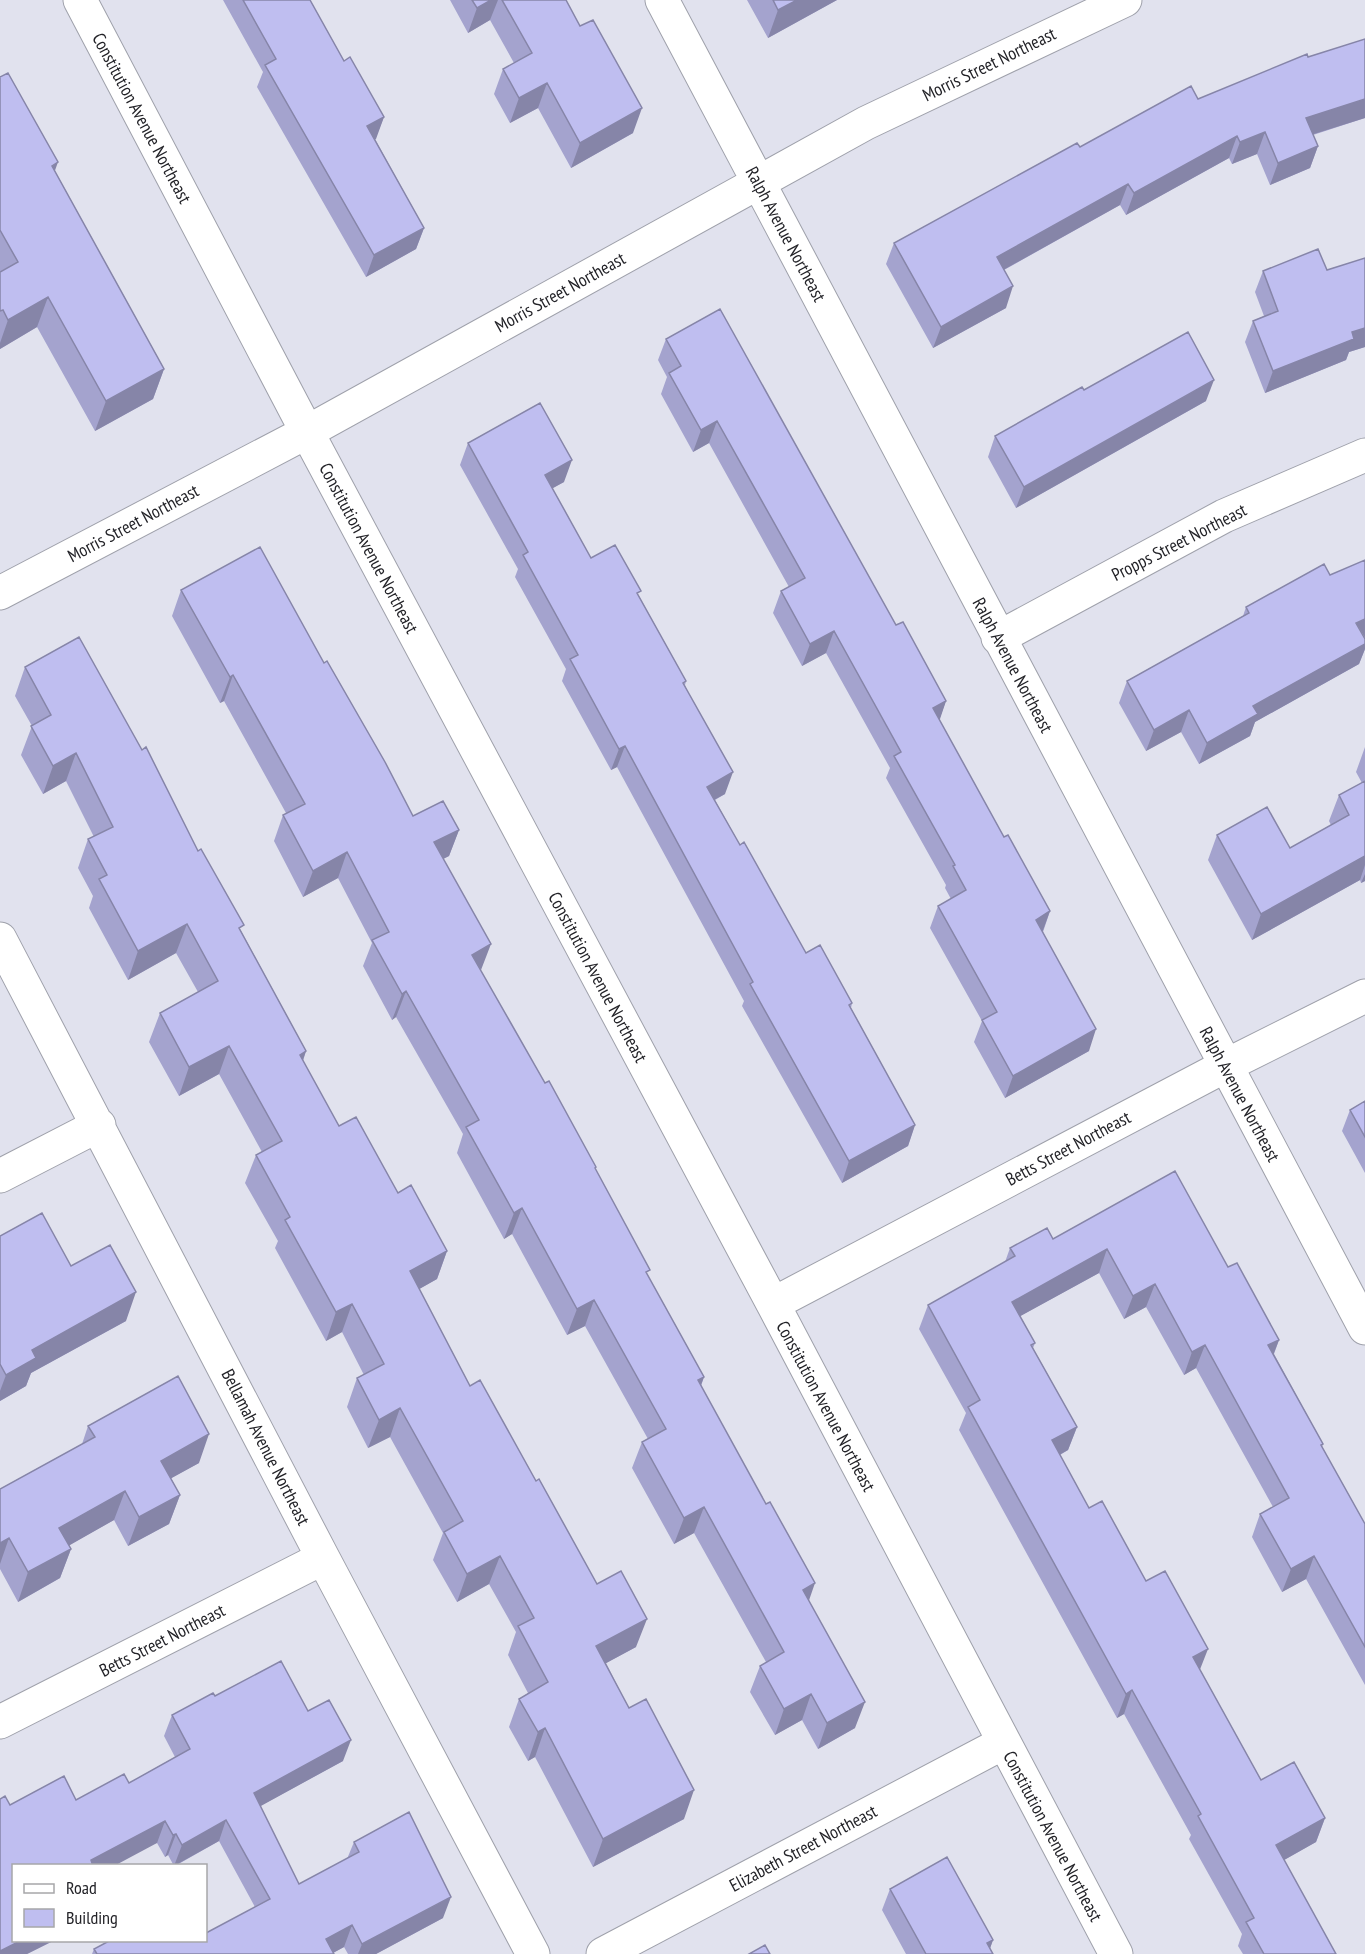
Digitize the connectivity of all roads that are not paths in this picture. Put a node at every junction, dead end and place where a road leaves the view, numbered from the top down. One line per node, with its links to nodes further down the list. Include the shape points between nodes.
1 (80, 0): 5 (street, Constitution Avenue Northeast)
2 (662, 0): 4 (street, Ralph Avenue Northeast)
3 (1125, 0): 4 (street, Morris Street Northeast, via 866,123)
4 (759, 182): 5 (street, Morris Street Northeast); 8 (street, Ralph Avenue Northeast)
5 (307, 432): 7 (street, Morris Street Northeast); 14 (street, Constitution Avenue Northeast)
6 (1365, 455): 8 (street, Propps Street Northeast, via 1224,516)
7 (0, 594)
8 (998, 638): 11 (street, Ralph Avenue Northeast)
9 (0, 939): 12 (street, Bellamah Avenue Northeast)
10 (1365, 996): 11 (street, Betts Street Northeast)
11 (1225, 1066): 14 (street, Betts Street Northeast); 15 (street, Ralph Avenue Northeast)
12 (99, 1125): 13 (street); 16 (street, Bellamah Avenue Northeast)
13 (0, 1176)
14 (773, 1304): 18 (street, Constitution Avenue Northeast)
15 (1365, 1328)
16 (323, 1558): 17 (street, Betts Street Northeast); 19 (street, Bellamah Avenue Northeast)
17 (0, 1722)
18 (1003, 1743): 20 (street, Elizabeth Street Northeast); 21 (street, Constitution Avenue Northeast)
19 (533, 1954)
20 (603, 1954)
21 (1116, 1954)

